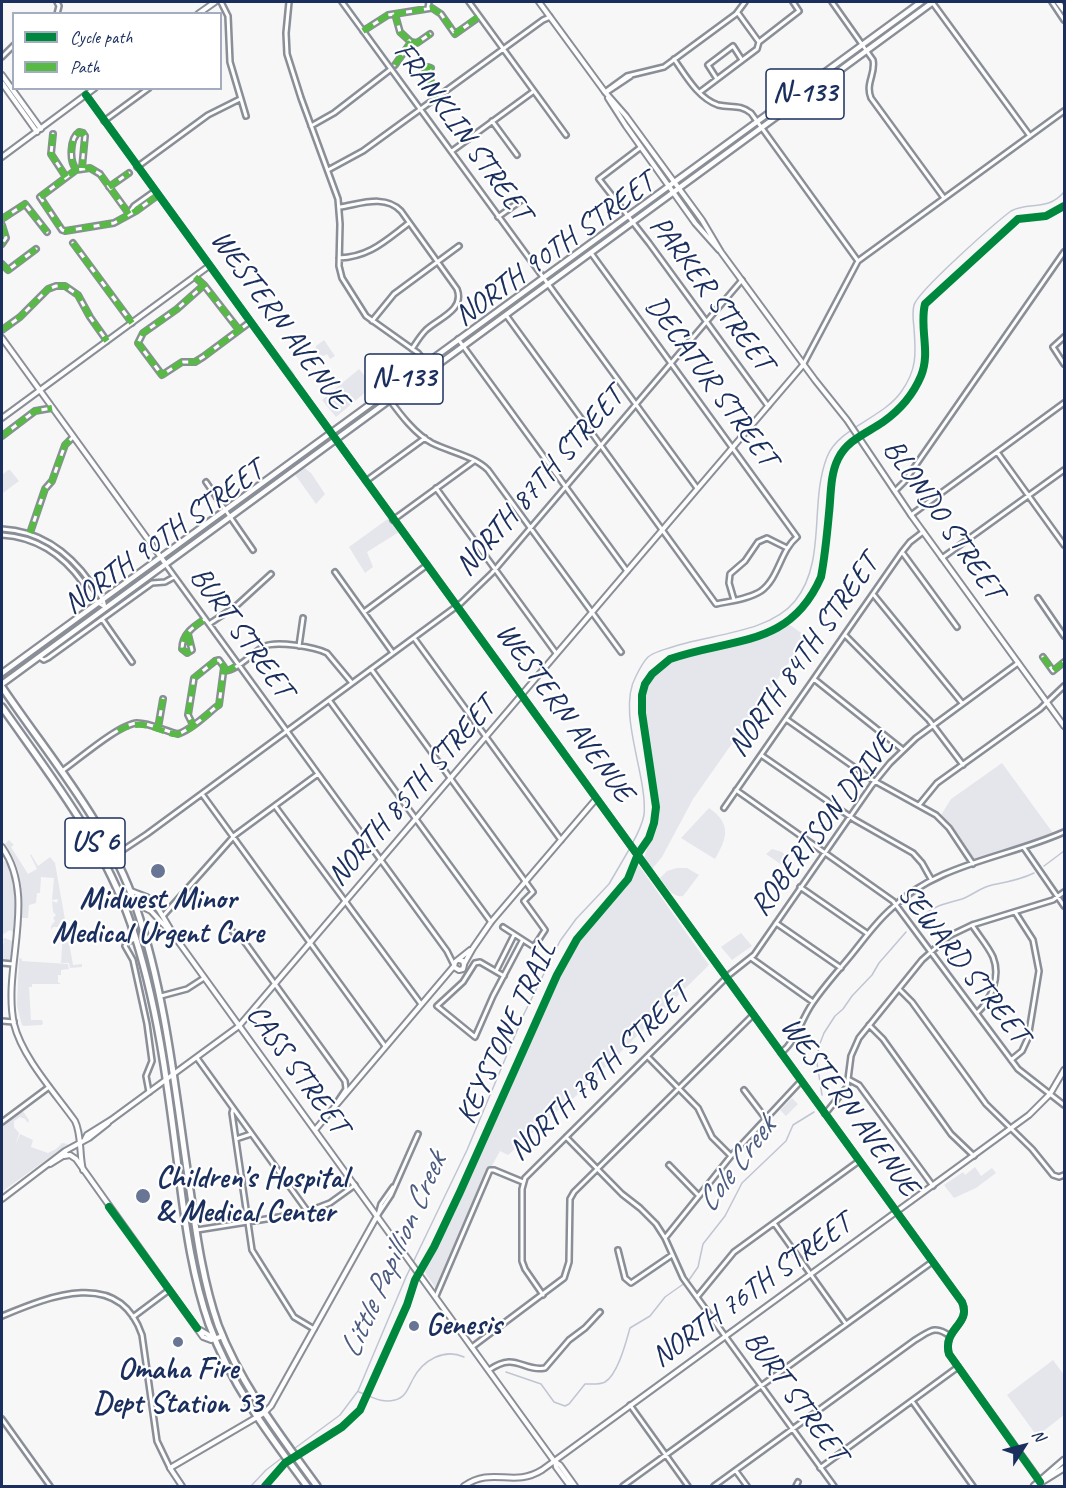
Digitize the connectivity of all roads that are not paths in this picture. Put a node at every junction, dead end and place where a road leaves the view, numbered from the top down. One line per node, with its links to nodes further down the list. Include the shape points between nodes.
1 (57, 2): 18 (street)
2 (215, 2): 19 (street)
3 (221, 2): 49 (street, via 228,16 226,39)
4 (289, 2): 56 (street, via 287,54)
5 (342, 2): 25 (street, FRANKLIN STREET)
6 (429, 2): 16 (street)
7 (469, 2): 22 (street)
8 (538, 2): 23 (street, BLONDO STREET)
9 (745, 2): 20 (street)
10 (793, 2): 28 (street, via 799,11)
11 (831, 2): 29 (street)
12 (921, 2): 29 (main road, NORTH 90TH STREET / N-133)
13 (932, 2): 31 (main road, NORTH 90TH STREET / N-133); 61 (street)
14 (1052, 2): 24 (street)
15 (1058, 2): 17 (main road)
16 (428, 8): 21 (street); 22 (street, via 437,10 455,34)
17 (1065, 10)
18 (58, 12)
19 (201, 12)
20 (739, 12): 28 (street); 32 (street)
21 (395, 14): 25 (street); 27 (street, via 400,32)
22 (479, 16): 30 (street)
23 (550, 17): 30 (street); 45 (street, BLONDO STREET)
24 (1065, 20)
25 (363, 31): 35 (street, FRANKLIN STREET)
26 (430, 34): 27 (street, via 417,43)
27 (411, 42): 34 (street)
28 (759, 42): 33 (street, via 757,49)
29 (862, 44): 31 (street); 55 (main road, NORTH 90TH STREET / N-133)
30 (503, 49): 44 (street); 48 (street)
31 (867, 50): 57 (main road, NORTH 90TH STREET / N-133); 78 (street, via 874,66 868,86 871,98)
32 (674, 59): 45 (street, via 661,68 635,74); 46 (street)
33 (742, 60): 38 (street); 38 (street, via 734,46 708,65)
34 (394, 65)
35 (391, 69): 50 (street, FRANKLIN STREET); 56 (street)
36 (428, 72): 48 (street)
37 (2, 75): 41 (street)
38 (717, 79): 46 (street)
39 (2, 83): 58 (street)
40 (12, 90): 58 (street)
41 (12, 90)
42 (92, 90): 47 (street)
43 (146, 90): 53 (street)
44 (534, 91): 54 (street); 60 (street)
45 (605, 92): 62 (street, BLONDO STREET); 72 (street, BLONDO STREET)
46 (699, 92): 55 (street, via 717,104 744,108)
47 (86, 95): 53 (street, WESTERN AVENUE); 58 (street)
48 (436, 98): 50 (street)
49 (240, 99): 52 (street); 66 (street, via 208,115)
50 (420, 110): 63 (street, FRANKLIN STREET); 69 (street, via 355,157)
51 (1065, 111): 61 (street)
52 (246, 116)
53 (104, 121): 66 (street, WESTERN AVENUE)
54 (492, 121): 63 (street); 64 (street)
55 (757, 121): 57 (street); 72 (main road, NORTH 90TH STREET / N-133)
56 (311, 126): 69 (street)
57 (761, 126): 75 (main road, NORTH 90TH STREET / N-133); 97 (street)
58 (39, 130): 65 (street)
59 (53, 134): 71 (street, via 51,154)
60 (566, 135)
61 (1030, 136): 78 (street)
62 (641, 147): 73 (street, BLONDO STREET); 82 (street, PARKER STREET, via 599,179)
63 (452, 151): 83 (street, FRANKLIN STREET)
64 (517, 155)
65 (2, 157)
66 (138, 167): 77 (street, WESTERN AVENUE)
67 (82, 168): 68 (street); 68 (street, via 86,136 79,132 74,137 72,159); 74 (street, via 96,171)
68 (76, 170): 71 (street)
69 (328, 170): 80 (street)
70 (129, 173): 74 (street)
71 (66, 177): 81 (street, via 40,197 63,231 109,225)
72 (674, 181): 73 (main road, NORTH 90TH STREET / N-133); 75 (street, BLONDO STREET)
73 (668, 185): 76 (street, BLONDO STREET); 82 (main road, NORTH 90TH STREET / N-133)
74 (109, 187): 81 (street)
75 (677, 187): 76 (main road, NORTH 90TH STREET / N-133); 94 (street, BLONDO STREET)
76 (672, 190): 85 (main road, NORTH 90TH STREET / N-133); 94 (street, BLONDO STREET)
77 (157, 193): 81 (street); 100 (street, WESTERN AVENUE)
78 (944, 198): 97 (street)
79 (523, 199): 83 (street)
80 (339, 207): 86 (street, via 384,201 397,207); 96 (street)
81 (129, 214)
82 (627, 216): 85 (street, PARKER STREET); 102 (main road, NORTH 90TH STREET / N-133)
83 (498, 217): 102 (street, FRANKLIN STREET)
84 (2, 219): 88 (street, via 25,204)
85 (631, 221): 93 (main road, NORTH 90TH STREET / N-133); 108 (street, PARKER STREET)
86 (409, 223): 96 (street, via 367,253); 98 (street)
87 (2, 225): 90 (street, via 6,238)
88 (47, 232)
89 (73, 243): 110 (street)
90 (2, 244)
91 (459, 246): 98 (street)
92 (36, 249): 99 (street, via 8,270)
93 (590, 251): 104 (main road, NORTH 90TH STREET / N-133); 120 (street, DECATUR STREET)
94 (721, 252): 103 (street, BLONDO STREET)
95 (1065, 252): 146 (street)
96 (339, 258): 107 (street, via 346,285)
97 (858, 261): 122 (street)
98 (437, 262): 107 (street, via 394,294); 118 (street, via 459,296 456,306 425,331)
99 (2, 264)
100 (210, 266): 101 (street); 109 (street, WESTERN AVENUE)
101 (195, 277): 105 (street); 110 (street)
102 (543, 277): 104 (street, FRANKLIN STREET); 115 (main road, NORTH 90TH STREET / N-133)
103 (742, 280): 108 (street, NORTH 87TH STREET); 122 (street, BLONDO STREET)
104 (547, 282): 106 (main road, NORTH 90TH STREET / N-133); 126 (street, FRANKLIN STREET)
105 (204, 285): 112 (street); 112 (street, via 143,333 138,343 162,375 182,362 198,360)
106 (505, 314): 117 (main road, NORTH 90TH STREET / N-133); 136 (street)
107 (372, 321): 118 (street)
108 (706, 321): 120 (street, NORTH 87TH STREET); 128 (street, PARKER STREET)
109 (250, 322): 112 (street); 131 (street, WESTERN AVENUE)
110 (132, 323): 116 (street)
111 (2, 330): 116 (street, via 48,289 65,286 78,295)
112 (239, 330)
113 (1065, 337): 121 (street, via 1053,347)
114 (2, 338): 124 (street, BURT STREET)
115 (458, 339): 117 (street); 119 (main road, NORTH 90TH STREET / N-133)
116 (107, 341): 124 (street)
117 (462, 345): 123 (main road, NORTH 90TH STREET / N-133); 143 (street)
118 (412, 349): 119 (street)
119 (426, 363): 123 (street); 131 (main road, NORTH 90TH STREET / N-133)
120 (671, 363): 126 (street, NORTH 87TH STREET); 137 (street, DECATUR STREET)
121 (1065, 364)
122 (803, 365): 128 (street, NORTH 85TH STREET); 146 (street, BLONDO STREET, via 862,440)
123 (430, 368): 125 (main road, NORTH 90TH STREET / N-133)
124 (39, 390): 129 (street, BURT STREET); 130 (street)
125 (389, 398): 134 (main road, NORTH 90TH STREET / N-133); 135 (street)
126 (635, 404): 136 (street, NORTH 87TH STREET); 145 (street, FRANKLIN STREET)
127 (1065, 404): 138 (street)
128 (768, 406): 137 (street, NORTH 85TH STREET)
129 (52, 408): 132 (street, via 35,411); 133 (street, BURT STREET)
130 (2, 418)
131 (331, 433): 134 (street, WESTERN AVENUE); 148 (main road, NORTH 90TH STREET / N-133)
132 (2, 436)
133 (73, 437): 156 (street, via 65,445 52,481 45,489); 162 (street, BURT STREET)
134 (335, 438): 142 (street, WESTERN AVENUE); 150 (main road, NORTH 90TH STREET / N-133)
135 (425, 438): 139 (street); 142 (street)
136 (600, 445): 143 (street, NORTH 87TH STREET); 154 (street)
137 (733, 448): 145 (street, NORTH 85TH STREET); 159 (street, DECATUR STREET, via 797,537)
138 (997, 452): 147 (street); 149 (street)
139 (474, 461): 144 (street); 152 (street, via 488,470)
140 (1065, 470): 147 (street)
141 (206, 482): 148 (street)
142 (366, 482): 151 (street, WESTERN AVENUE)
143 (566, 486): 152 (street, NORTH 87TH STREET); 168 (street)
144 (436, 489): 151 (street); 166 (street)
145 (698, 490): 154 (street, NORTH 85TH STREET)
146 (895, 491): 149 (street, BLONDO STREET)
147 (1029, 496): 158 (street); 163 (street)
148 (225, 510): 150 (street); 162 (main road, NORTH 90TH STREET / N-133)
149 (911, 515): 155 (street, BLONDO STREET)
150 (229, 516): 160 (street); 164 (main road, NORTH 90TH STREET / N-133)
151 (393, 520): 165 (street, WESTERN AVENUE)
152 (530, 528): 166 (street, NORTH 87TH STREET); 179 (street)
153 (2, 529): 156 (street)
154 (663, 531): 168 (street, NORTH 85TH STREET); 174 (street, via 716,604)
155 (923, 531): 161 (street, NORTH 84TH STREET); 163 (street, BLONDO STREET)
156 (30, 533): 173 (street, via 71,558)
157 (2, 536): 175 (street, via 28,540 53,552 70,566)
158 (1065, 545)
159 (787, 548): 174 (street, via 766,587); 174 (street, via 767,538 758,542 730,574)
160 (254, 550)
161 (902, 552): 171 (street, NORTH 84TH STREET); 184 (street)
162 (161, 558): 164 (street, BURT STREET); 173 (main road, NORTH 90TH STREET / N-133)
163 (942, 558): 197 (street, BLONDO STREET)
164 (165, 563): 170 (street, BURT STREET); 177 (main road, NORTH 90TH STREET / N-133)
165 (427, 566): 176 (street, WESTERN AVENUE); 178 (street)
166 (495, 569): 176 (street, NORTH 87TH STREET); 192 (street)
167 (335, 572): 178 (street)
168 (628, 572): 179 (street, NORTH 85TH STREET)
169 (271, 574): 183 (street)
170 (175, 577): 181 (street, via 152,583); 182 (street, BURT STREET)
171 (873, 594): 186 (street, NORTH 84TH STREET); 209 (street)
172 (1038, 598): 187 (street)
173 (104, 600): 175 (main road, NORTH 90TH STREET / N-133); 177 (street)
174 (734, 600)
175 (98, 604): 177 (street); 201 (main road, NORTH 90TH STREET / N-133)
176 (456, 606): 188 (street, NORTH 87TH STREET); 206 (street, WESTERN AVENUE)
177 (105, 607): 193 (main road, NORTH 90TH STREET / N-133)
178 (364, 612): 191 (street)
179 (592, 613): 190 (street); 192 (street, NORTH 85TH STREET)
180 (303, 618): 189 (street)
181 (102, 619): 193 (street, via 48,658); 195 (street)
182 (205, 619): 183 (street, BURT STREET); 185 (street)
183 (209, 624): 198 (street, BURT STREET)
184 (957, 627)
185 (188, 634): 185 (street, via 182,645 187,653 192,650)
186 (845, 635): 202 (street, NORTH 84TH STREET); 214 (street)
187 (1065, 636)
188 (414, 638): 191 (street, NORTH 87TH STREET); 218 (street)
189 (299, 646): 198 (street, via 269,644); 203 (street, via 327,653)
190 (621, 652)
191 (393, 653): 199 (street, NORTH 87TH STREET)
192 (557, 655): 206 (street, NORTH 85TH STREET)
193 (38, 656): 204 (main road, NORTH 90TH STREET / N-133)
194 (1043, 657): 196 (street, via 1053,671)
195 (132, 662)
196 (1065, 662)
197 (1018, 663): 209 (street, ROBERTSON DRIVE); 210 (street, BLONDO STREET)
198 (238, 664): 200 (street); 217 (street, BURT STREET)
199 (371, 669): 203 (street, NORTH 87TH STREET); 224 (street)
200 (224, 671): 213 (street, via 219,705); 213 (street, via 218,660 195,676 188,716)
201 (2, 673)
202 (814, 679): 212 (street, NORTH 84TH STREET); 219 (street)
203 (352, 683): 208 (street, NORTH 87TH STREET)
204 (2, 686): 222 (highway, US 6)
205 (1065, 686): 210 (street)
206 (522, 696): 218 (street, NORTH 85TH STREET); 228 (street, WESTERN AVENUE)
207 (163, 699): 216 (street)
208 (329, 700): 217 (street, NORTH 87TH STREET); 233 (street)
209 (962, 703): 214 (street, ROBERTSON DRIVE)
210 (1047, 703): 215 (street, BLONDO STREET); 221 (street)
211 (2, 707): 245 (highway, US 6, via 68,799)
212 (786, 719): 220 (street, NORTH 84TH STREET); 225 (street)
213 (193, 725): 216 (street, via 180,734)
214 (933, 725): 219 (street, ROBERTSON DRIVE); 221 (street)
215 (1065, 726)
216 (159, 728): 222 (street, via 140,723 125,726)
217 (287, 731): 223 (street, BURT STREET); 227 (street, NORTH 87TH STREET)
218 (487, 737): 224 (street, NORTH 85TH STREET); 236 (street)
219 (903, 750): 225 (street, ROBERTSON DRIVE)
220 (761, 755): 226 (street, NORTH 84TH STREET); 232 (street)
221 (963, 765): 229 (street, via 934,786)
222 (62, 771): 240 (highway, US 6)
223 (318, 774): 230 (street); 241 (street, BURT STREET)
224 (451, 778): 233 (street, NORTH 85TH STREET); 244 (street)
225 (875, 781): 229 (street); 232 (street, ROBERTSON DRIVE)
226 (736, 790): 231 (street, NORTH 84TH STREET); 238 (street, SEWARD STREET)
227 (202, 794): 235 (street); 240 (street, NORTH 87TH STREET)
228 (596, 798): 236 (street); 280 (street, WESTERN AVENUE)
229 (919, 805): 242 (street, via 945,823)
230 (275, 806): 235 (street); 250 (street)
231 (724, 808)
232 (850, 817): 238 (street, ROBERTSON DRIVE); 243 (street, via 913,853)
233 (416, 820): 241 (street, NORTH 85TH STREET); 256 (street)
234 (1065, 832): 237 (street)
235 (233, 837): 255 (street); 265 (street)
236 (561, 840): 244 (street)
237 (1024, 848): 242 (street); 249 (street)
238 (826, 852): 246 (street, ROBERTSON DRIVE); 252 (street, SEWARD STREET)
239 (3, 853): 272 (street, via 14,868 18,891)
240 (114, 856): 247 (highway, US 6)
241 (381, 861): 250 (street, NORTH 85TH STREET); 267 (street, BURT STREET)
242 (973, 864): 243 (street)
243 (931, 879): 252 (street)
244 (526, 881): 256 (street); 264 (street, via 533,892 524,902 545,930 534,947)
245 (116, 885): 251 (highway); 263 (highway, US 6)
246 (800, 887): 257 (street, ROBERTSON DRIVE); 261 (street)
247 (130, 890): 251 (highway, US 6); 255 (street, CASS STREET, via 148,898)
248 (1065, 892): 249 (street)
249 (1058, 896): 253 (street); 254 (street)
250 (346, 902): 265 (street, NORTH 85TH STREET); 285 (street)
251 (135, 903): 255 (street, CASS STREET); 283 (highway, US 6)
252 (896, 904): 261 (street); 268 (street, SEWARD STREET)
253 (1065, 906)
254 (1015, 912): 258 (street); 296 (street, via 1033,940 1039,971 1028,1038 1022,1051)
255 (161, 918): 279 (street, CASS STREET)
256 (491, 922): 266 (street)
257 (776, 923): 269 (street, ROBERTSON DRIVE); 275 (street)
258 (972, 926): 268 (street); 286 (street, via 995,967 990,998)
259 (503, 927): 262 (street)
260 (232, 932): 281 (street, via 240,936)
261 (868, 934): 275 (street)
262 (514, 935): 264 (street); 276 (street)
263 (136, 939): 300 (highway, US 6, via 151,995); 307 (street, via 125,946 134,962 145,1014 152,1061 146,1076)
264 (522, 941): 278 (street)
265 (311, 944): 281 (street, NORTH 85TH STREET); 292 (street)
266 (473, 948): 270 (street); 273 (street)
267 (447, 951): 270 (street, BURT STREET); 274 (street, BURT STREET)
268 (931, 951): 282 (street); 286 (street, SEWARD STREET)
269 (751, 958): 280 (street, ROBERTSON DRIVE); 284 (street)
270 (459, 960): 273 (street); 274 (street)
271 (2, 963): 272 (street)
272 (14, 964): 289 (street)
273 (464, 966): 274 (street); 277 (street)
274 (455, 967): 285 (street)
275 (840, 968): 284 (street)
276 (496, 971): 277 (street, via 480,962); 278 (street)
277 (469, 972): 278 (street, via 437,1006 475,1037)
278 (504, 976)
279 (204, 978): 283 (street, via 187,989); 291 (street, CASS STREET)
280 (727, 978): 287 (street, WESTERN AVENUE); 294 (street, NORTH 78TH STREET)
281 (275, 985): 291 (street, NORTH 85TH STREET); 301 (street)
282 (899, 989): 290 (street); 317 (street, via 986,1104)
283 (161, 996): 298 (highway, US 6)
284 (813, 1002): 293 (street, via 792,1043)
285 (421, 1004): 292 (street)
286 (977, 1013): 296 (street, SEWARD STREET)
287 (753, 1015): 293 (street, WESTERN AVENUE); 305 (street)
288 (2, 1021): 289 (street)
289 (14, 1022): 304 (street, via 26,1051)
290 (869, 1025): 299 (street, via 853,1050); 329 (street, via 951,1134)
291 (240, 1026): 295 (street); 318 (street, CASS STREET)
292 (385, 1046): 303 (street)
293 (781, 1053): 302 (street, WESTERN AVENUE)
294 (648, 1057): 305 (street); 322 (street, NORTH 78TH STREET)
295 (197, 1058): 298 (street); 311 (street)
296 (1011, 1060): 308 (street, SEWARD STREET)
297 (1065, 1070): 308 (street, NORTH 76TH STREET)
298 (172, 1076): 300 (street); 346 (highway, US 6)
299 (848, 1079): 312 (street, via 845,1091); 338 (street, via 859,1085)
300 (165, 1081): 307 (street); 365 (highway, US 6, via 193,1266)
301 (345, 1081): 303 (street); 309 (street, via 346,1089)
302 (801, 1081): 312 (street, WESTERN AVENUE); 313 (street)
303 (356, 1083): 309 (street)
304 (50, 1086): 314 (street); 316 (street)
305 (679, 1088): 328 (street, via 701,1111 712,1137); 333 (street)
306 (744, 1090): 313 (street)
307 (149, 1092): 315 (street)
308 (1050, 1094): 310 (street, SEWARD STREET); 317 (street, NORTH 76TH STREET)
309 (337, 1105): 318 (street)
310 (1065, 1105)
311 (233, 1109): 320 (street); 324 (street)
312 (825, 1114): 330 (street, WESTERN AVENUE)
313 (766, 1119): 328 (street)
314 (2, 1122)
315 (108, 1122): 319 (street); 323 (street)
316 (78, 1126): 319 (street, via 83,1131); 325 (street)
317 (1011, 1128): 329 (street, NORTH 76TH STREET); 335 (street, via 1049,1172)
318 (315, 1130): 337 (street, CASS STREET)
319 (92, 1131): 323 (street)
320 (251, 1134): 324 (street); 341 (street)
321 (418, 1134): 343 (street)
322 (566, 1137): 333 (street, BURT STREET); 336 (street, NORTH 78TH STREET)
323 (85, 1139): 325 (street)
324 (236, 1139): 344 (street)
325 (79, 1143): 326 (street); 334 (street)
326 (69, 1150): 327 (street); 331 (street)
327 (64, 1156): 331 (street); 334 (street, via 73,1157)
328 (731, 1156): 339 (street)
329 (974, 1156): 338 (street, NORTH 76TH STREET)
330 (859, 1161): 342 (street, WESTERN AVENUE); 345 (street)
331 (50, 1164): 340 (street)
332 (669, 1166): 339 (street)
333 (597, 1169): 347 (street, BURT STREET, via 647,1214); 353 (street, via 571,1197 567,1273)
334 (83, 1170): 352 (street)
335 (1065, 1175)
336 (523, 1182): 353 (street, via 522,1261); 354 (street, NORTH 78TH STREET, via 490,1170)
337 (355, 1185): 341 (street, via 330,1203); 343 (street, CASS STREET)
338 (933, 1186): 342 (street, NORTH 76TH STREET)
339 (699, 1196): 347 (street)
340 (2, 1199)
341 (308, 1212): 344 (street)
342 (896, 1212): 350 (street, WESTERN AVENUE); 351 (street, NORTH 76TH STREET)
343 (378, 1216): 354 (street, CASS STREET); 361 (street)
344 (248, 1222): 346 (street); 361 (street, via 253,1252 294,1317)
345 (774, 1223): 351 (street); 355 (street, via 730,1255)
346 (195, 1230): 362 (highway, US 6, via 206,1284)
347 (665, 1238): 349 (street, BURT STREET)
348 (618, 1250): 349 (street, via 625,1278 631,1282)
349 (672, 1255): 355 (street, BURT STREET)
350 (932, 1262): 360 (street); 364 (street, WESTERN AVENUE, via 964,1310 962,1321)
351 (810, 1274): 360 (street); 363 (street, NORTH 76TH STREET)
352 (170, 1290): 358 (street); 365 (street, via 196,1328)
353 (543, 1295): 366 (street)
354 (435, 1297): 366 (street, CASS STREET)
355 (697, 1297): 363 (street, BURT STREET)
356 (600, 1312): 368 (street, via 545,1368 507,1361)
357 (2, 1316): 358 (street, via 50,1297 87,1292 113,1300); 359 (street)
358 (133, 1317): 379 (street, via 142,1339 157,1441)
359 (4, 1321)
360 (846, 1324): 369 (street)
361 (314, 1329): 372 (street)
362 (223, 1336): 365 (street); 372 (highway, US 6, via 239,1373)
363 (725, 1336): 369 (street, BURT STREET); 371 (street, NORTH 76TH STREET)
364 (950, 1336): 367 (street, via 948,1349); 375 (street, via 937,1329 923,1335)
365 (214, 1339): 373 (highway, US 6)
366 (472, 1347): 368 (street, CASS STREET)
367 (958, 1367): 370 (street); 384 (street)
368 (489, 1370): 377 (street, CASS STREET)
369 (761, 1386): 375 (street, BURT STREET); 376 (street)
370 (912, 1401): 380 (street); 398 (street)
371 (630, 1405): 376 (street); 377 (street, NORTH 76TH STREET)
372 (264, 1413): 373 (street); 388 (highway, US 6)
373 (257, 1417): 379 (street); 387 (highway, US 6)
374 (2, 1419): 385 (street)
375 (792, 1429): 380 (street, BURT STREET); 382 (street)
376 (666, 1456): 392 (street); 393 (street)
377 (554, 1461): 389 (street, NORTH 76TH STREET, via 528,1477 482,1477); 390 (street, CASS STREET); 391 (street, CASS STREET)
378 (1065, 1461): 384 (main road)
379 (170, 1468): 386 (street)
380 (820, 1468): 397 (street, BURT STREET)
381 (1065, 1468): 384 (main road)
382 (735, 1471): 394 (street); 395 (street)
383 (798, 1482): 396 (street)
384 (1040, 1482): 399 (main road)
385 (50, 1486)
386 (182, 1486)
387 (307, 1486)
388 (317, 1486)
389 (464, 1486)
390 (570, 1486)
391 (575, 1486)
392 (623, 1486)
393 (688, 1486)
394 (714, 1486)
395 (747, 1486)
396 (796, 1486)
397 (834, 1486)
398 (973, 1486)
399 (1034, 1486)

